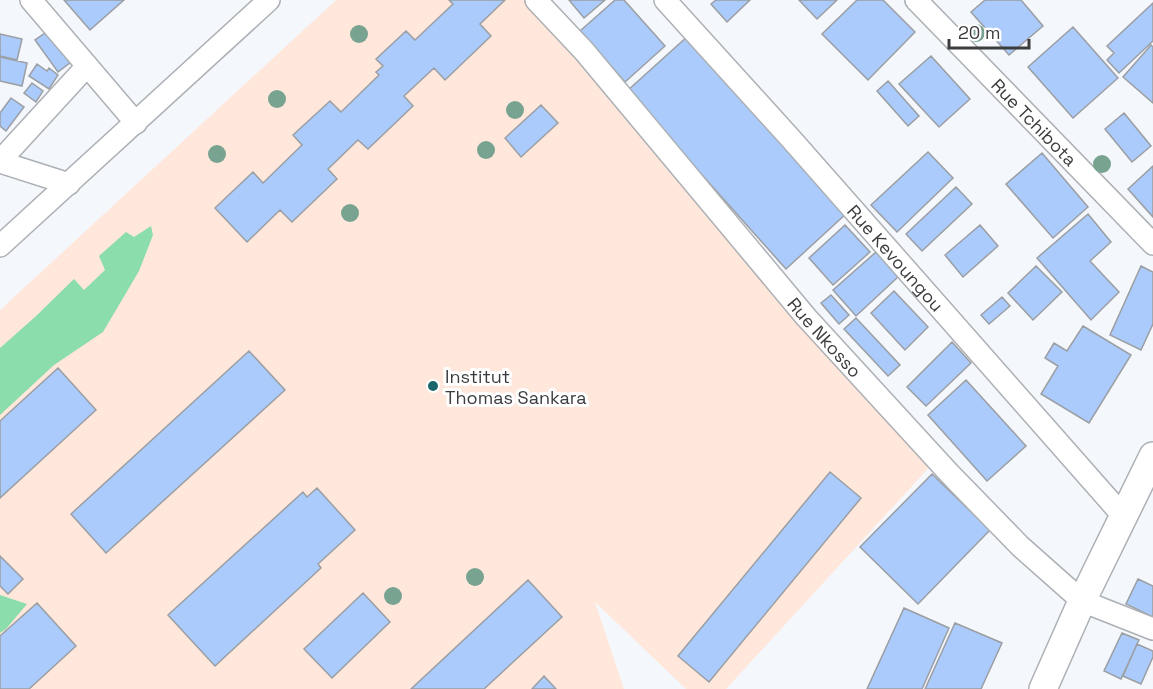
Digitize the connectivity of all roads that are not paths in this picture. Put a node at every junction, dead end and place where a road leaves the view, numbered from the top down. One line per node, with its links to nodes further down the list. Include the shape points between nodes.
1 (31, 0): 6 (street)
2 (269, 0): 7 (street)
3 (536, 0): 14 (street, Rue Nkosso, via 584,51 822,335 1020,546)
4 (665, 0): 13 (street, Rue Kevoungou)
5 (916, 0): 10 (street, Rue Tchibota)
6 (87, 66): 7 (street); 8 (street)
7 (136, 123): 9 (street)
8 (0, 161): 9 (street)
9 (69, 184): 11 (street)
10 (1153, 244)
11 (0, 246)
12 (1153, 456): 13 (street)
13 (1124, 517): 14 (street)
14 (1082, 601): 15 (street, Rue Nkosso); 16 (street)
15 (1153, 629)
16 (1042, 689)

